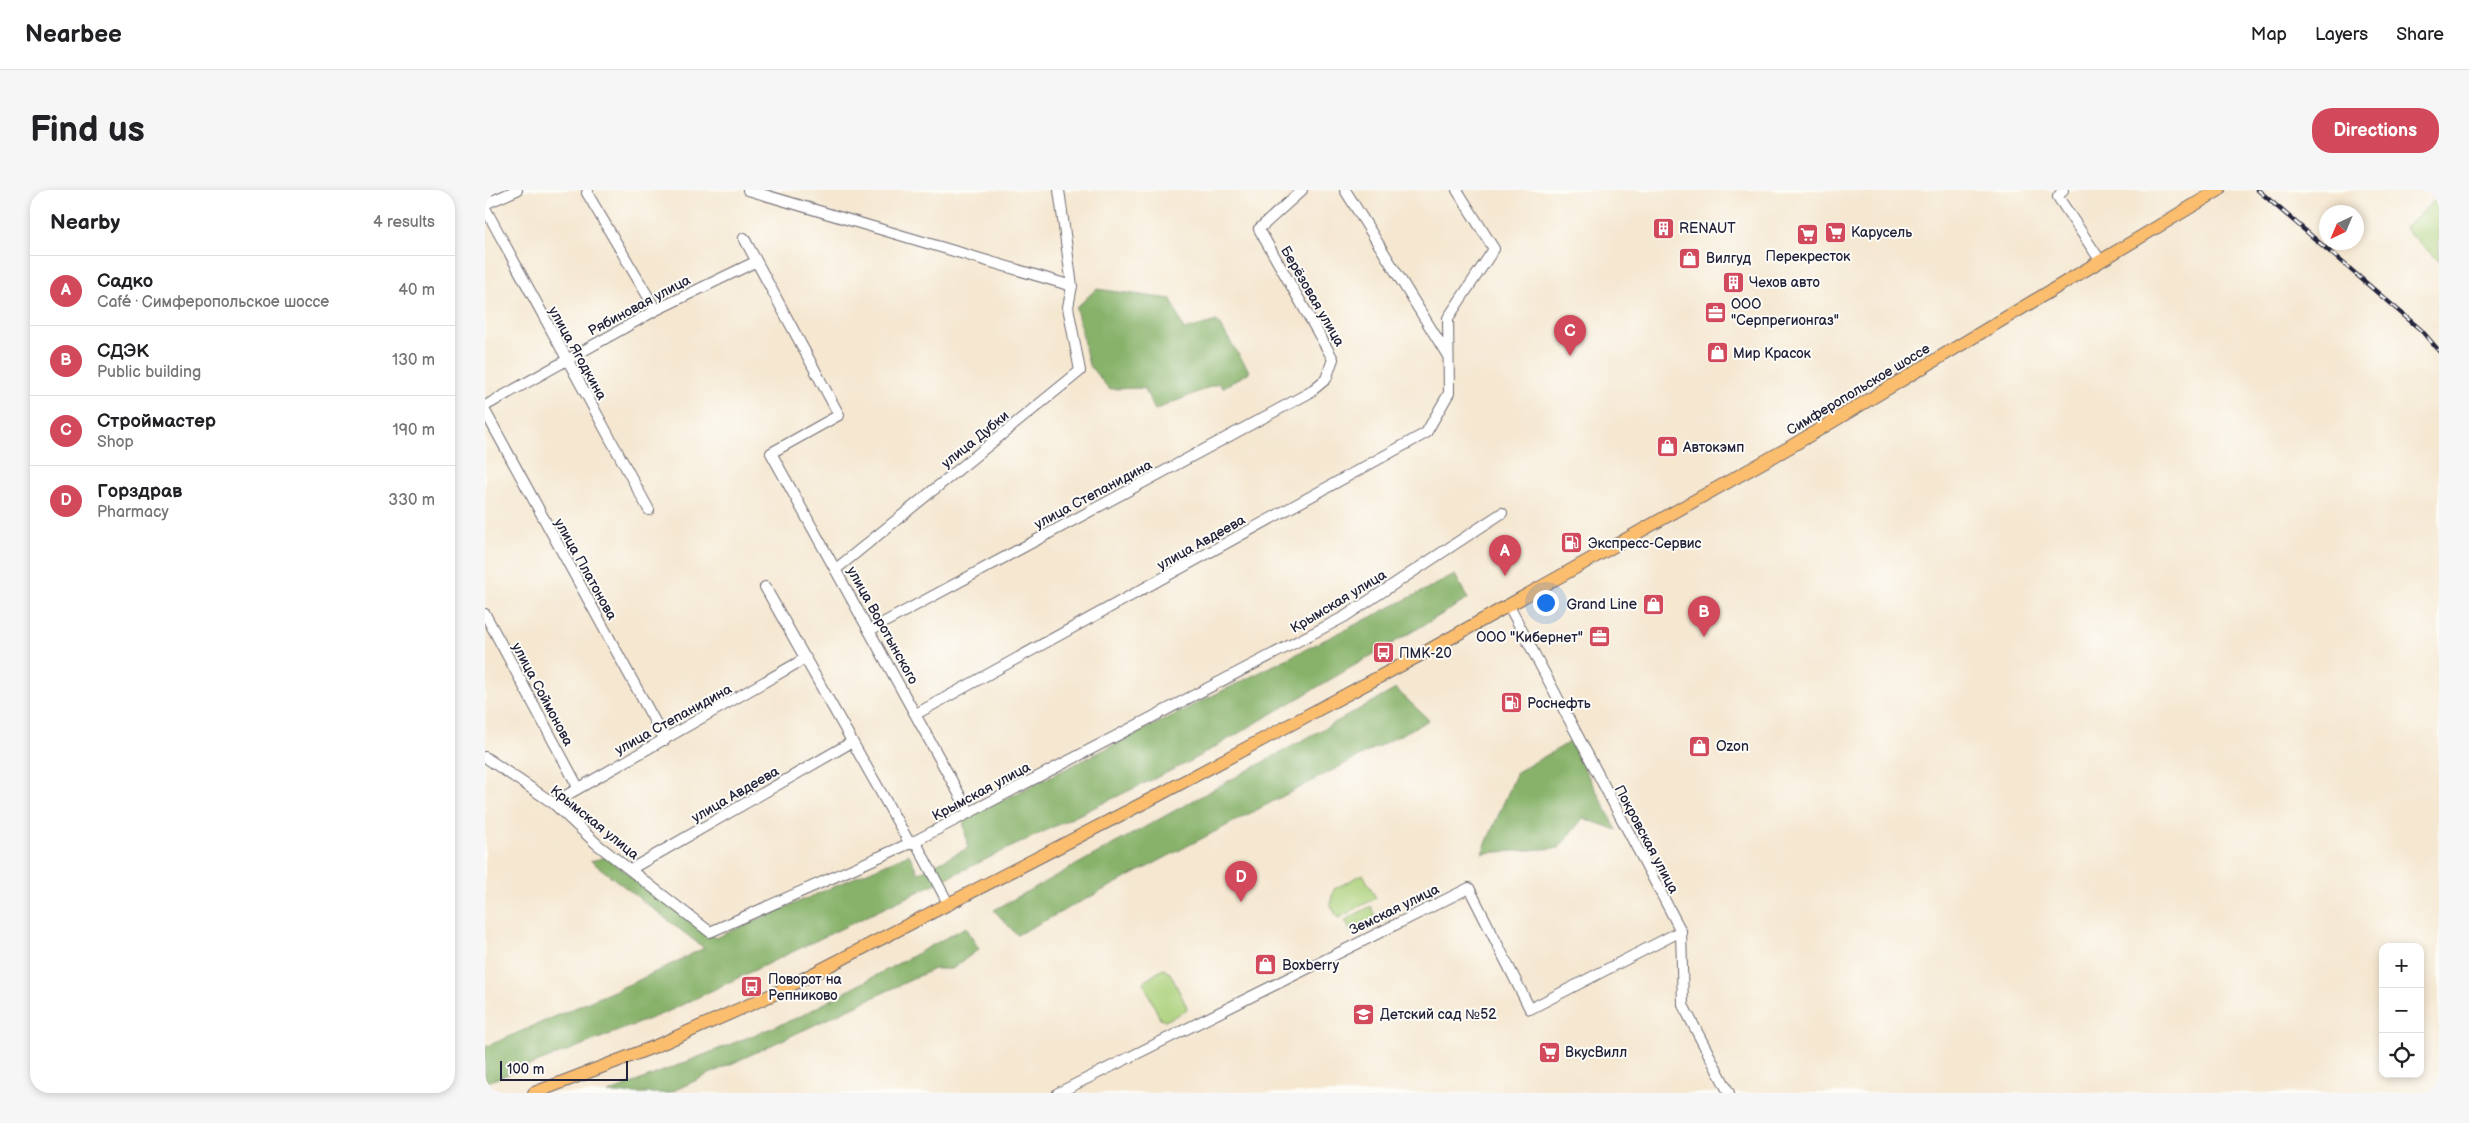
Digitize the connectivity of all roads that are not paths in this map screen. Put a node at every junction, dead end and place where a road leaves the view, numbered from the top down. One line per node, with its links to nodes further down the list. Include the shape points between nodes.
1 (517, 190): 10 (street)
2 (588, 190): 16 (street)
3 (748, 190): 15 (street)
4 (1059, 190): 15 (street)
5 (1302, 190): 19 (street, Берёзовая улица, via 1259,229 1333,359)
6 (1345, 190): 17 (street)
7 (1457, 190): 17 (street, улица Авдеева, via 1493,249 1448,318)
8 (2063, 190): 13 (street, via 2057,197)
9 (2219, 190): 13 (main road, Симферопольское шоссе)
10 (485, 204)
11 (485, 208): 18 (street, улица Ягодкина)
12 (744, 238): 14 (street)
13 (2100, 260): 26 (main road, Симферопольское шоссе, via 1790,447)
14 (755, 262): 16 (street, Рябиновая улица); 24 (street, улица Воротынского, via 839,415 771,453)
15 (1073, 286): 24 (street, улица Дубки, via 1068,307 1080,370)
16 (656, 310): 18 (street, Рябиновая улица)
17 (1448, 356): 30 (street, улица Авдеева, via 1449,392 1426,433)
18 (566, 360): 20 (street, Рябиновая улица); 22 (street, улица Ягодкина)
19 (1326, 379): 28 (street, улица Степанидина, via 1309,393)
20 (485, 406)
21 (485, 411): 31 (street, улица Платонова)
22 (649, 510)
23 (1502, 513): 36 (street, Крымская улица, via 1344,617)
24 (836, 569): 28 (street, улица Воротынского)
25 (765, 587): 29 (street)
26 (1509, 606): 39 (main road, Симферопольское шоссе, via 1166,792); 40 (street, Покровская улица)
27 (485, 614): 34 (street, улица Соймонова)
28 (870, 630): 30 (street, улица Воротынского)
29 (806, 658): 31 (street, улица Степанидина); 32 (street)
30 (916, 714): 36 (street, улица Воротынского)
31 (665, 740): 34 (street, улица Степанидина)
32 (852, 742): 37 (street); 38 (street, улица Авдеева)
33 (485, 757): 35 (street, Крымская улица)
34 (578, 787): 35 (street, улица Степанидина)
35 (553, 802): 38 (street, Крымская улица, via 598,845)
36 (969, 812): 37 (street, Крымская улица)
37 (912, 842): 38 (street, Крымская улица, via 710,932); 39 (street)
38 (631, 869)
39 (949, 905): 41 (main road, Симферопольское шоссе, via 776,993 656,1046)
40 (1681, 931): 42 (street, Земская улица, via 1530,1009 1469,888); 43 (street, Покровская улица, via 1683,1005)
41 (534, 1093)
42 (1058, 1093)
43 (1729, 1093)

